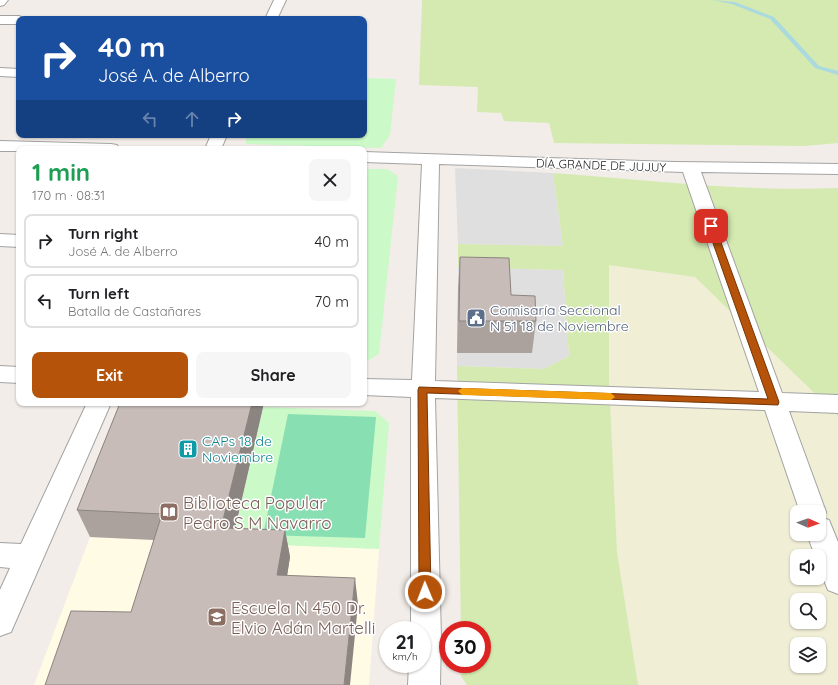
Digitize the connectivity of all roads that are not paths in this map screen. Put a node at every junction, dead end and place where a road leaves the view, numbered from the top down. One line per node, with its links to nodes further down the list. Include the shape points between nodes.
1 (280, 0): 2 (street)
2 (272, 16)
3 (0, 20): 4 (street)
4 (16, 20)
5 (0, 72): 6 (street)
6 (16, 73)
7 (0, 146): 8 (street)
8 (16, 146)
9 (367, 157): 10 (street, DÍA GRANDE DE JUJUY)
10 (431, 160): 11 (street, DÍA GRANDE DE JUJUY); 18 (street)
11 (690, 167): 12 (street, DÍA GRANDE DE JUJUY); 19 (street)
12 (838, 169)
13 (0, 240): 14 (street)
14 (16, 241)
15 (0, 374): 16 (street)
16 (16, 375)
17 (367, 387): 18 (street)
18 (423, 390): 19 (street); 28 (street, via 426,638)
19 (774, 402): 20 (street); 22 (street)
20 (838, 404)
21 (98, 406): 25 (street)
22 (811, 505)
23 (824, 541): 26 (street)
24 (0, 555): 25 (street)
25 (29, 556): 27 (street)
26 (838, 582)
27 (0, 622)
28 (424, 685)

